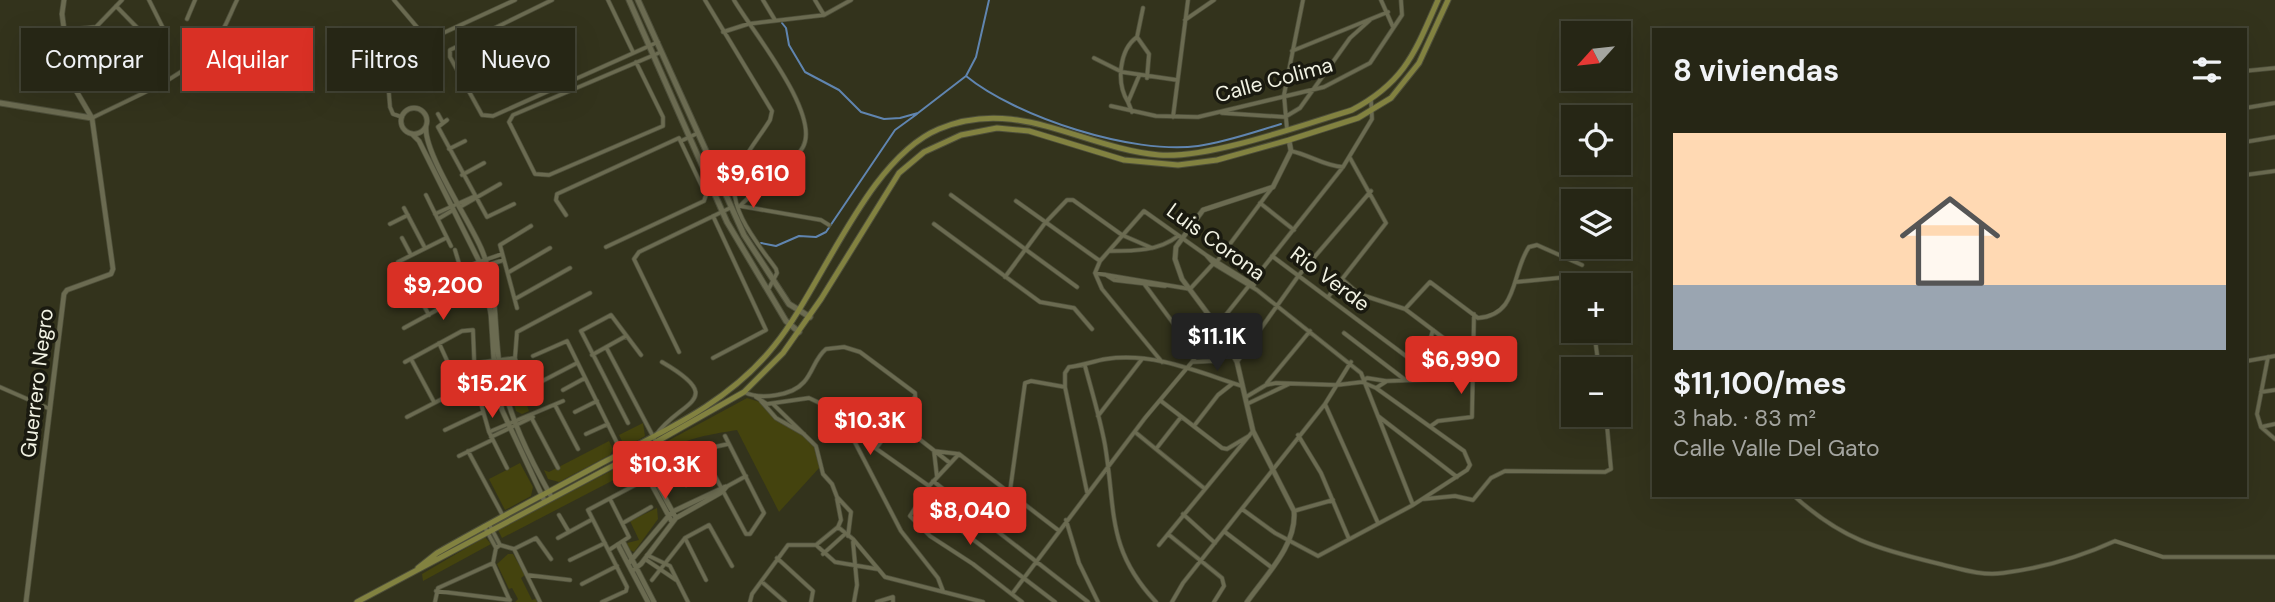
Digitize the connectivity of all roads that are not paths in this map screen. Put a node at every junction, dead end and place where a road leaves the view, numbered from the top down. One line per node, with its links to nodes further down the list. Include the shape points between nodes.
1 (64, 0): 35 (street)
2 (122, 0): 24 (street)
3 (149, 0): 38 (street)
4 (195, 0): 28 (street)
5 (394, 0): 6 (street, via 428,40)
6 (515, 0)
7 (552, 0): 45 (street, via 450,50 482,115 493,116)
8 (608, 0): 45 (street)
9 (629, 0): 42 (main road)
10 (638, 0): 41 (main road)
11 (705, 0): 39 (street)
12 (734, 0): 32 (street)
13 (763, 0): 29 (street)
14 (815, 0): 27 (street)
15 (851, 0): 27 (street)
16 (1188, 0): 31 (street)
17 (1214, 0): 31 (street)
18 (1303, 0): 44 (street)
19 (1381, 0): 26 (street)
20 (1401, 0): 34 (street, Calle Colima, via 1402,15)
21 (1448, 0): 67 (main road, via 1419,63 1391,98)
22 (235, 1): 74 (street, via 217,39 196,60)
23 (1437, 1): 61 (main road, via 1411,60 1394,82)
24 (116, 6): 33 (street); 37 (street)
25 (1143, 8): 40 (street)
26 (1388, 12): 30 (street); 34 (street)
27 (824, 15): 29 (street)
28 (187, 19)
29 (775, 20): 32 (street)
30 (1370, 20): 44 (street); 49 (street)
31 (1184, 21): 56 (street)
32 (748, 24): 39 (street); 118 (street, via 799,102 806,136 803,148 740,207)
33 (96, 27): 36 (street)
34 (1394, 27): 57 (street, Calle Colima, via 1363,69)
35 (64, 28)
36 (85, 28)
37 (138, 28)
38 (163, 28)
39 (723, 32): 153 (street, via 772,111 736,177 735,188 745,222 776,269)
40 (1137, 37): 53 (street, via 1123,55); 55 (street, via 1149,54)
41 (657, 42): 42 (street); 43 (main road)
42 (649, 47): 45 (street); 46 (main road)
43 (663, 51): 46 (street); 78 (main road)
44 (1292, 51): 51 (street)
45 (634, 52)
46 (653, 55): 48 (street); 79 (main road)
47 (1094, 58): 53 (street)
48 (636, 62): 48 (street, via 510,117 535,174 549,175 663,126)
49 (1334, 62): 51 (street); 57 (street)
50 (2275, 68): 52 (street)
51 (1288, 71): 60 (street)
52 (2247, 71)
53 (1122, 72): 54 (street); 62 (street)
54 (1139, 76): 55 (street); 62 (street)
55 (1147, 78): 56 (street)
56 (1177, 80): 72 (street)
57 (1311, 90): 60 (street, Calle Colima); 73 (street, via 1300,108)
58 (76, 91): 74 (street)
59 (389, 91): 71 (street, via 391,111)
60 (1284, 95): 69 (street, Calle Colima); 73 (street)
61 (1371, 100): 67 (street); 76 (main road)
62 (1128, 102): 68 (street)
63 (0, 103): 74 (main road)
64 (2275, 103): 66 (street)
65 (1111, 106): 68 (street, Calle Colima)
66 (2247, 108)
67 (1374, 110): 81 (main road); 89 (street)
68 (1132, 112): 72 (street, Calle Colima)
69 (1216, 113): 72 (street, Calle Colima); 73 (street)
70 (438, 114): 85 (street, via 445,121 438,127)
71 (402, 117): 75 (street, via 410,109 419,109 426,116); 77 (street, via 402,127)
72 (1173, 117)
73 (1285, 117): 76 (street)
74 (92, 118): 249 (street, Guerrero Negro, via 113,272 65,291)
75 (426, 127): 77 (street); 87 (street)
76 (1286, 129): 88 (main road, via 1193,153)
77 (412, 134): 87 (street)
78 (696, 134): 79 (street); 108 (main road)
79 (689, 137): 83 (street); 109 (main road)
80 (2275, 137): 84 (street)
81 (1289, 140): 86 (street); 91 (main road, via 1217,160)
82 (465, 141): 85 (street)
83 (681, 141): 112 (street, via 674,138 557,194); 125 (street, via 706,195 704,201)
84 (2247, 142)
85 (449, 149): 94 (street)
86 (1291, 151): 92 (street, via 1327,166); 97 (street)
87 (430, 155): 104 (street); 106 (street)
88 (1161, 155): 91 (main road); 170 (main road, via 1008,117 974,118 936,130 887,169)
89 (1350, 158): 92 (street); 98 (street)
90 (484, 163): 94 (street)
91 (1161, 165): 173 (main road, via 1124,160 1012,129 981,130 940,143 899,173)
92 (1343, 167): 120 (street)
93 (2275, 171): 95 (street)
94 (463, 175): 101 (street)
95 (2247, 175)
96 (500, 184): 101 (street)
97 (1273, 187): 103 (street); 124 (street, via 1203,210)
98 (1371, 191): 148 (street); 152 (street, via 1386,220)
99 (426, 195): 110 (street)
100 (951, 195): 129 (street)
101 (475, 197): 104 (street); 105 (street, via 489,218)
102 (1016, 201): 115 (street)
103 (1261, 203): 120 (street); 138 (street)
104 (459, 204): 106 (street); 134 (street)
105 (514, 204)
106 (453, 207): 110 (street); 114 (street); 134 (street)
107 (404, 208): 111 (street)
108 (730, 208): 109 (street); 153 (main road)
109 (723, 212): 113 (street); 159 (main road)
110 (435, 214): 114 (street)
111 (408, 215): 116 (street); 126 (street)
112 (566, 215)
113 (713, 216): 187 (street, via 639,252 634,259); 196 (street, via 766,330)
114 (438, 219): 122 (street)
115 (1045, 223): 121 (street, via 1063,202 1073,200); 129 (street); 136 (street)
116 (390, 224)
117 (934, 224): 150 (street)
118 (829, 225)
119 (531, 226): 131 (street, via 501,243)
120 (1293, 230): 133 (street)
121 (1122, 235): 124 (street, Luis Corona, via 1144,211); 128 (street); 130 (street)
122 (447, 237): 126 (street); 144 (street)
123 (402, 238): 132 (street)
124 (1180, 238): 128 (street); 138 (street, Luis Corona); 160 (street, via 1177,270)
125 (606, 247)
126 (425, 248): 132 (street)
127 (550, 248): 145 (street)
128 (1152, 248): 130 (street)
129 (1026, 249): 150 (street); 158 (street)
130 (1109, 251): 136 (street)
131 (502, 254): 134 (street); 135 (street)
132 (411, 255): 137 (street)
133 (1272, 256): 148 (street, Rio Verde); 157 (street)
134 (483, 260): 139 (street); 142 (street); 144 (street)
135 (504, 260): 139 (street); 145 (street)
136 (1100, 261): 146 (street)
137 (398, 262)
138 (1216, 262): 157 (street, Luis Corona); 160 (street)
139 (488, 265): 142 (street); 174 (street)
140 (1582, 265): 154 (street, via 1537,245 1529,247)
141 (433, 266): 166 (street)
142 (482, 267): 144 (street); 175 (street)
143 (570, 268): 164 (street)
144 (463, 270): 166 (street, via 468,293)
145 (509, 272): 164 (street)
146 (1095, 273): 147 (street); 203 (street, via 1101,289)
147 (1106, 275): 155 (street); 156 (street)
148 (1299, 275): 163 (street, Rio Verde); 167 (street)
149 (408, 277): 162 (street)
150 (1005, 277): 179 (street, via 1040,302 1074,308)
151 (1561, 279): 154 (street)
152 (1343, 280): 163 (street); 169 (street, via 1359,295)
153 (774, 281): 159 (street); 170 (main road)
154 (1516, 282): 171 (street, via 1513,295 1498,314 1478,318)
155 (1145, 285): 156 (street); 189 (street)
156 (1171, 285): 160 (street)
157 (1251, 286): 167 (street, Luis Corona); 177 (street)
158 (1077, 287)
159 (768, 289): 176 (main road)
160 (1190, 289): 177 (street)
161 (590, 293): 195 (street, via 517,332)
162 (418, 295): 165 (street); 172 (street)
163 (1328, 297): 212 (street, Rio Verde)
164 (515, 299): 168 (street)
165 (399, 304)
166 (452, 304): 172 (street)
167 (1277, 307): 181 (street, Luis Corona); 204 (street)
168 (517, 308)
169 (1405, 309): 171 (street, via 1430,282); 180 (street)
170 (798, 310): 173 (main road); 176 (main road)
171 (1474, 314): 200 (street)
172 (429, 315): 178 (street)
173 (810, 317): 182 (main road)
174 (498, 323): 175 (street); 210 (street)
175 (491, 324): 210 (street)
176 (789, 324): 182 (main road); 248 (main road, via 756,368)
177 (1217, 326): 188 (street); 189 (street)
178 (404, 328)
179 (1092, 329)
180 (1433, 330): 200 (street); 212 (street)
181 (1310, 331): 205 (street, Luis Corona); 223 (street)
182 (799, 332): 233 (main road)
183 (1344, 334): 218 (street)
184 (626, 336): 186 (street); 190 (street, via 609,315 582,329); 191 (street)
185 (439, 343): 197 (street); 206 (street, via 473,330); 229 (street)
186 (606, 347): 190 (street); 277 (street)
187 (679, 352)
188 (1233, 353): 204 (street); 209 (street)
189 (1196, 354): 209 (street)
190 (592, 355): 258 (street)
191 (641, 355)
192 (533, 356): 207 (street, via 564,340)
193 (2275, 356): 194 (street)
194 (2268, 357): 199 (street); 234 (street)
195 (515, 358): 208 (street); 210 (street)
196 (713, 358)
197 (411, 359): 201 (street); 243 (street)
198 (1142, 359): 203 (street); 211 (street, via 1107,359); 252 (street)
199 (2247, 360)
200 (1474, 361): 215 (street)
201 (405, 362)
202 (662, 362): 277 (street, via 690,379 695,389 693,401)
203 (1162, 362): 209 (street)
204 (1237, 362): 227 (street)
205 (1351, 362): 220 (street, Luis Corona); 224 (street)
206 (475, 363): 210 (street); 213 (street)
207 (577, 363): 216 (street); 230 (street)
208 (516, 364): 210 (street); 214 (street)
209 (1190, 364): 221 (street); 241 (street)
210 (496, 365): 213 (street); 259 (street); 264 (street)
211 (1085, 366): 226 (street, via 1066,369); 252 (street)
212 (1422, 368): 217 (street, Rio Verde)
213 (476, 369): 229 (street, via 474,383)
214 (519, 372)
215 (1474, 377): 217 (street); 263 (street, via 1472,417)
216 (585, 378): 231 (street); 239 (street)
217 (1435, 378): 218 (street)
218 (1406, 380): 219 (street)
219 (1387, 381): 220 (street, via 1367,378); 228 (street)
220 (1362, 382): 224 (street); 228 (street); 253 (street, Luis Corona)
221 (1233, 383): 227 (street); 262 (street)
222 (1290, 383): 223 (street); 224 (street); 242 (street)
223 (1266, 385): 242 (street)
224 (1338, 386): 245 (street)
225 (0, 387): 249 (street)
226 (1065, 387): 306 (street, via 1025,383); 308 (street)
227 (1244, 387): 242 (street)
228 (1376, 388): 263 (street)
229 (460, 389): 243 (street)
230 (527, 389)
231 (563, 390)
232 (2275, 390): 234 (street)
233 (744, 392): 235 (street); 248 (main road)
234 (2261, 392): 267 (street, via 2257,414)
235 (755, 396): 236 (street, via 799,386 822,353 839,347 860,352); 240 (street)
236 (915, 397): 257 (street); 276 (street)
237 (480, 400): 250 (street)
238 (564, 401): 246 (street)
239 (597, 401): 251 (street); 260 (street)
240 (761, 401): 244 (street); 275 (street, via 776,418)
241 (1161, 401): 256 (street); 269 (street)
242 (1247, 401): 270 (street)
243 (434, 402): 254 (street)
244 (773, 404): 247 (street, via 809,398); 275 (street)
245 (1325, 404): 272 (street); 332 (street)
246 (555, 405): 255 (street); 281 (street)
247 (830, 405): 257 (street, via 860,402); 265 (street)
248 (712, 408): 277 (main road)
249 (50, 409): 384 (street, Guerrero Negro)
250 (483, 412): 268 (street); 273 (street)
251 (575, 412)
252 (1098, 415): 296 (street)
253 (1376, 415): 299 (street); 320 (street, Luis Corona)
254 (407, 417)
255 (532, 417): 259 (street); 294 (street)
256 (1181, 417): 262 (street); 282 (street)
257 (896, 420): 276 (street); 280 (street)
258 (628, 423)
259 (515, 424): 264 (street); 309 (street)
260 (608, 424): 271 (street); 287 (street)
261 (2275, 424): 267 (street)
262 (1194, 426): 270 (street, via 1227,449)
263 (1431, 426): 299 (street, via 1464,451 1470,465)
264 (508, 427): 273 (street); 312 (street)
265 (847, 427): 280 (street); 380 (street, via 901,531)
266 (1607, 427): 317 (street, via 1611,469 1605,472 1504,471 1491,478 1473,500 1455,496)
267 (2262, 427): 278 (street)
268 (445, 430)
269 (1135, 432): 282 (street); 296 (street)
270 (1252, 433): 292 (street); 305 (street)
271 (586, 434)
272 (1298, 435): 292 (street); 318 (street)
273 (491, 436): 285 (street); 293 (street)
274 (725, 436): 279 (street)
275 (809, 437): 310 (street)
276 (918, 437): 286 (street)
277 (655, 438): 283 (main road)
278 (2275, 439)
279 (729, 444): 284 (street); 297 (street)
280 (877, 447): 303 (street)
281 (578, 449)
282 (1156, 449): 305 (street)
283 (636, 450): 287 (main road); 309 (main road); 324 (street)
284 (701, 450): 290 (street); 304 (street)
285 (468, 451): 289 (street); 327 (street)
286 (934, 451): 288 (street); 291 (street); 298 (street)
287 (622, 453): 309 (main road)
288 (959, 454): 291 (street); 306 (street)
289 (459, 456)
290 (675, 463): 295 (street); 302 (street)
291 (950, 463): 298 (street)
292 (1274, 467): 322 (street); 323 (street)
293 (507, 468)
294 (558, 468)
295 (659, 470)
296 (1108, 470): 308 (street); 402 (street, via 1118,542 1136,578)
297 (746, 476): 304 (street); 304 (street, via 764,514 750,534)
298 (937, 477): 300 (street)
299 (1457, 477): 317 (street)
300 (933, 481): 303 (street); 359 (street)
301 (637, 484): 313 (street)
302 (686, 485)
303 (929, 486): 316 (street)
304 (723, 489): 307 (street); 315 (street)
305 (1205, 489): 325 (street)
306 (1010, 491): 335 (street)
307 (706, 493): 314 (street); 315 (street)
308 (1088, 493): 330 (street)
309 (550, 495): 312 (main road)
310 (837, 497): 333 (street); 339 (street, via 851,512)
311 (1795, 497): 355 (street, via 1823,522 1860,541 1895,555 1975,573 2002,573 2077,558 2115,541 2163,557)
312 (543, 498): 327 (main road); 334 (main road)
313 (610, 499): 328 (street, via 588,510); 331 (street)
314 (694, 499): 319 (street); 324 (street)
315 (708, 499): 319 (street)
316 (919, 499): 372 (street); 381 (street, via 910,516 930,536)
317 (1422, 499): 320 (street)
318 (1333, 500): 323 (street); 342 (street)
319 (697, 505): 329 (street)
320 (1413, 505): 332 (street)
321 (651, 507): 331 (street)
322 (1241, 509): 337 (street); 344 (street)
323 (1294, 511): 344 (street)
324 (670, 514): 329 (street); 362 (street)
325 (1183, 514): 338 (street); 347 (street)
326 (559, 515): 336 (street)
327 (503, 516): 334 (main road)
328 (591, 520): 336 (street); 345 (street)
329 (674, 520): 354 (street)
330 (1066, 520): 335 (street); 401 (street, via 1079,563)
331 (623, 523): 346 (street, via 629,537)
332 (1378, 523): 342 (street)
333 (838, 527): 339 (street); 348 (street)
334 (488, 528): 350 (street); 385 (main road, via 436,553)
335 (1059, 530): 359 (street)
336 (569, 532): 340 (street)
337 (1225, 532): 347 (street); 367 (street)
338 (1168, 534): 349 (street); 360 (street)
339 (847, 535): 343 (street); 353 (street)
340 (558, 537)
341 (685, 538): 363 (street); 365 (street, via 709,525); 375 (street)
342 (1349, 539): 344 (street, via 1318,556)
343 (853, 540): 366 (street); 370 (street)
344 (1291, 541): 367 (street)
345 (605, 543): 352 (street); 358 (street)
346 (621, 543): 352 (street); 362 (street)
347 (1215, 544): 360 (street)
348 (817, 545): 353 (street); 356 (street, via 788,545)
349 (1159, 545)
350 (498, 547): 351 (street); 361 (street)
351 (514, 550): 357 (street, via 536,538); 371 (street)
352 (609, 550): 364 (street)
353 (823, 554): 366 (street)
354 (646, 557): 363 (street); 368 (street); 369 (street)
355 (2275, 557)
356 (777, 558): 377 (street); 394 (street, via 813,591)
357 (551, 559)
358 (570, 560)
359 (1036, 560): 372 (street); 400 (street)
360 (1200, 561): 403 (street); 404 (street, via 1224,582)
361 (493, 563): 379 (street); 382 (street)
362 (631, 563): 368 (street)
363 (666, 563): 369 (street); 376 (street)
364 (617, 566): 378 (street); 388 (street, via 626,591)
365 (732, 566)
366 (855, 566): 370 (street); 395 (street)
367 (1271, 566): 405 (street)
368 (634, 569): 389 (street); 390 (street)
369 (661, 569): 374 (street); 376 (street)
370 (879, 569): 380 (street, via 885,577)
371 (527, 575): 373 (street); 387 (street)
372 (1023, 578): 381 (street); 399 (street)
373 (570, 580)
374 (652, 580)
375 (706, 580)
376 (678, 582): 391 (street)
377 (762, 582): 392 (street); 393 (street)
378 (582, 584)
379 (436, 591): 382 (street); 386 (street)
380 (943, 591): 383 (street)
381 (1012, 594): 398 (street)
382 (510, 601)
383 (980, 601)
384 (26, 602)
385 (357, 602)
386 (435, 602)
387 (540, 602)
388 (602, 602)
389 (648, 602)
390 (654, 602)
391 (688, 602)
392 (750, 602)
393 (785, 602)
394 (811, 602)
395 (854, 602)
396 (877, 602): 397 (street, via 893,597)
397 (893, 602)
398 (1022, 602)
399 (1055, 602)
400 (1088, 602)
401 (1098, 602)
402 (1156, 602)
403 (1172, 602)
404 (1214, 602)
405 (1247, 602)

